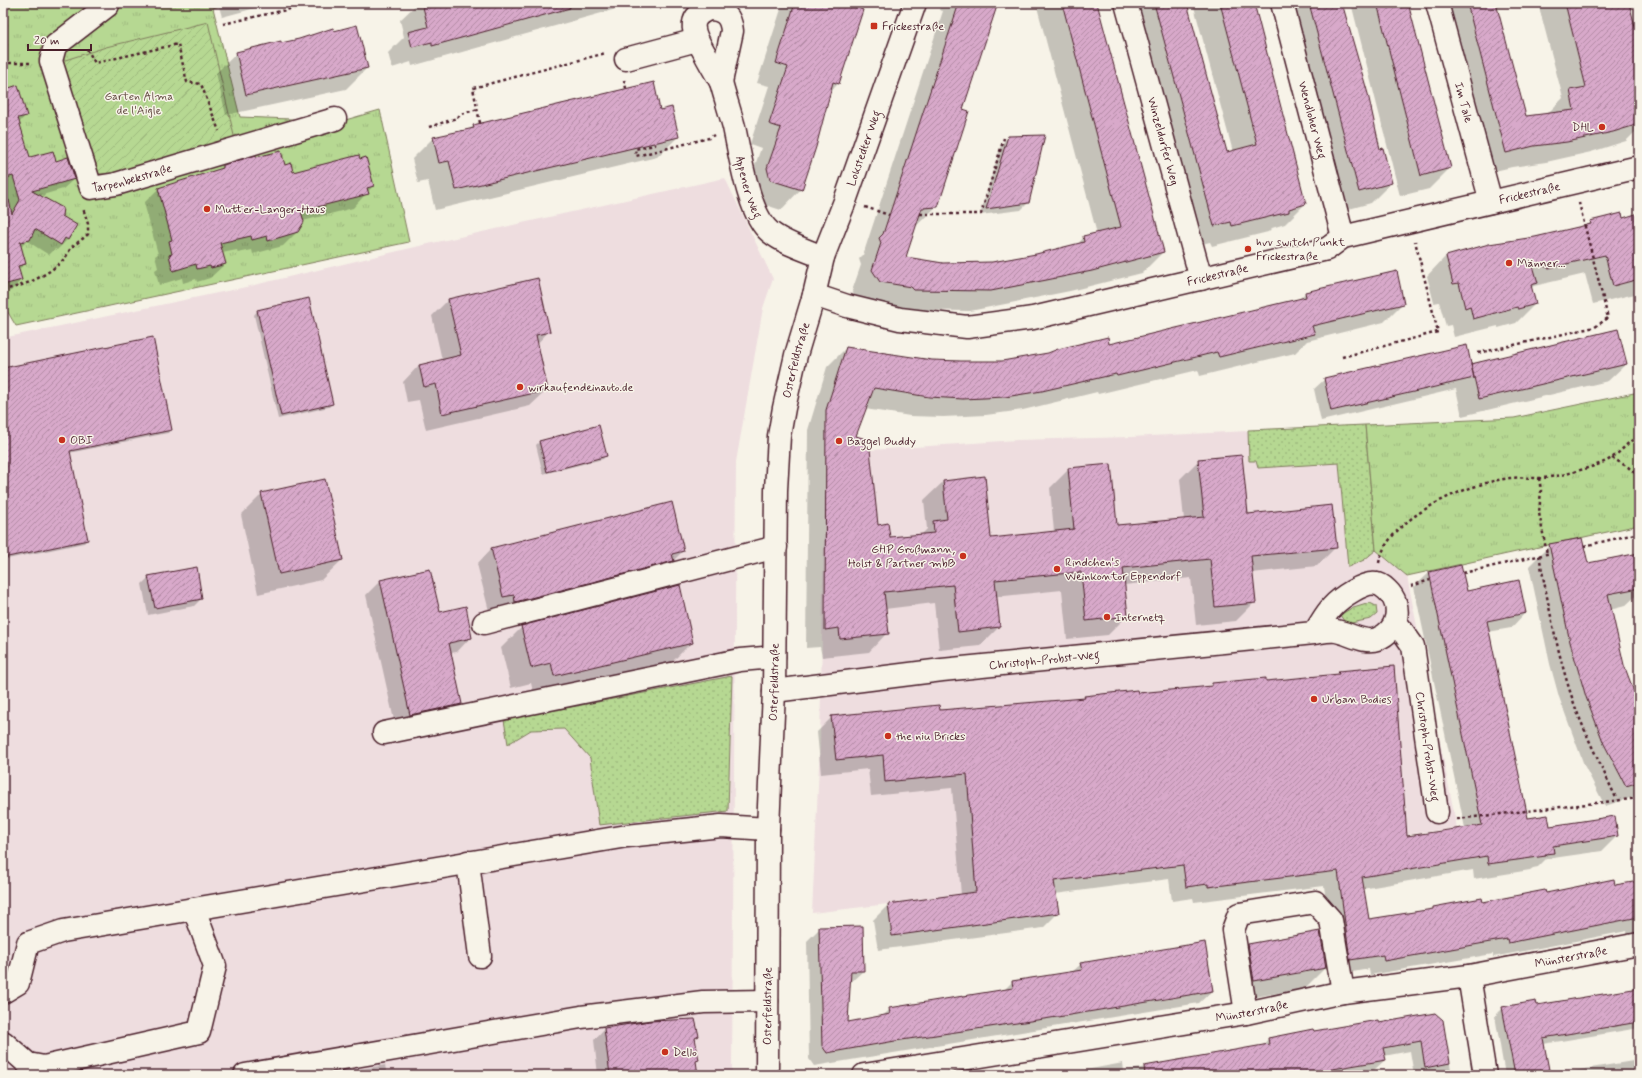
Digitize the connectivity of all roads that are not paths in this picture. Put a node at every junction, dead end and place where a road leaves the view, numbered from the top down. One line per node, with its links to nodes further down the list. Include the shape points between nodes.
1 (107, 3): 10 (street, Tarpenbekstraße, via 108,5 55,46 51,61 91,188 116,184)
2 (915, 3): 14 (street, Lokstedter Weg)
3 (1126, 3): 15 (street, Winzeldorfer Weg)
4 (1282, 3): 13 (street, Wendloher Weg)
5 (1437, 3): 12 (street, Im Tale)
6 (693, 9): 7 (street, Appener Weg, via 693,27); 9 (street, Appener Weg, via 716,9 724,13 732,24)
7 (697, 40): 8 (street); 9 (street, Appener Weg)
8 (618, 56)
9 (721, 82): 14 (street, Appener Weg, via 749,192 760,220 770,232 783,240)
10 (335, 119)
11 (1639, 167): 12 (street, Frickestraße)
12 (1491, 202): 13 (street, Frickestraße)
13 (1343, 237): 15 (street, Frickestraße, via 1328,248)
14 (824, 257): 16 (street, Lokstedter Weg)
15 (1201, 280): 16 (street, Frickestraße, via 1033,318 967,327 900,319)
16 (814, 295): 17 (street, Osterfeldstraße, via 796,355 784,408 777,464)
17 (776, 547): 19 (street); 21 (street, Osterfeldstraße)
18 (1396, 622): 20 (street, Christoph-Probst-Weg, via 1387,634 1376,640 1363,640 1335,631); 20 (street, via 1398,607 1393,596 1376,584 1352,591 1332,607); 24 (street, Christoph-Probst-Weg, via 1413,646)
19 (484, 623)
20 (1314, 633): 22 (street, Christoph-Probst-Weg, via 942,670)
21 (774, 658): 22 (street, Osterfeldstraße); 23 (street, via 740,660)
22 (774, 691): 25 (street, Osterfeldstraße)
23 (384, 733)
24 (1437, 812)
25 (768, 829): 26 (street, via 722,826 627,836); 33 (street, Osterfeldstraße)
26 (468, 862): 27 (street); 29 (street)
27 (194, 909): 31 (street, via 63,931 28,943 18,983); 35 (street, via 215,966 199,1032 44,1067 28,1064)
28 (1639, 944): 30 (street, Münsterstraße)
29 (480, 956)
30 (1470, 976): 32 (street, Münsterstraße); 39 (street)
31 (3, 992)
32 (1343, 992): 34 (street, Münsterstraße); 34 (street, via 1332,920 1315,902 1239,914 1233,930)
33 (767, 1001): 36 (street, via 703,1002 581,1016); 37 (street, Osterfeldstraße)
34 (1246, 1013): 38 (street, Münsterstraße)
35 (3, 1042)
36 (244, 1075)
37 (767, 1075)
38 (864, 1075)
39 (1485, 1075)

